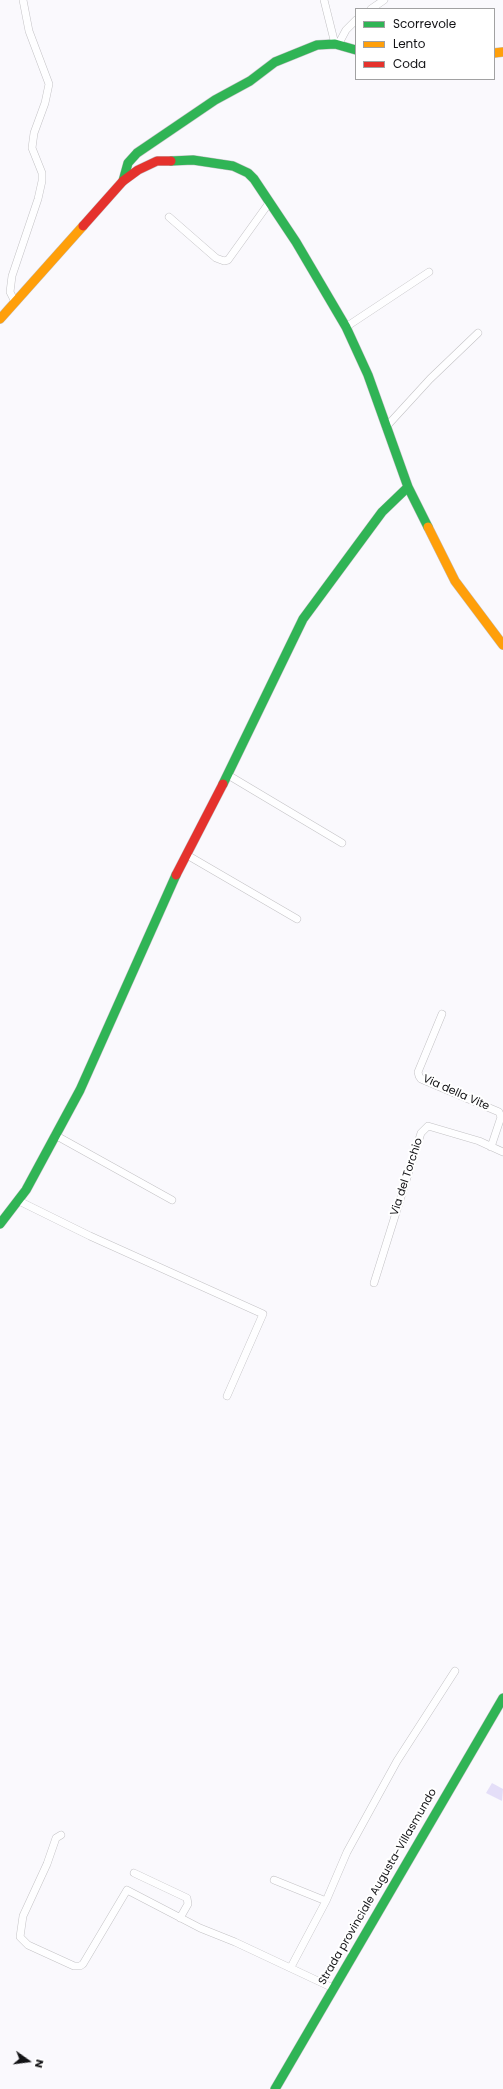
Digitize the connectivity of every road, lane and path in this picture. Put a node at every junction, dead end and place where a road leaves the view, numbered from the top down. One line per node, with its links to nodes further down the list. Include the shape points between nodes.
1 (23, 0): 12 (street, via 29,31 48,84 32,148 42,173 42,181 12,276 10,292)
2 (324, 0): 6 (street)
3 (384, 0): 4 (street)
4 (372, 8)
5 (355, 21): 6 (street)
6 (337, 45): 7 (street); 8 (street, via 317,45 287,56 265,68 250,81 215,100 137,153 128,163)
7 (355, 50)
8 (123, 181): 9 (street, via 138,170 157,162 208,161 233,166 248,173); 12 (street)
9 (269, 203): 10 (street, via 228,260 224,261 216,258); 14 (street, via 296,242)
10 (169, 217)
11 (429, 272): 14 (street)
12 (15, 302): 13 (street)
13 (0, 319)
14 (346, 327): 16 (street, via 366,369)
15 (478, 332): 16 (street)
16 (386, 427): 17 (street)
17 (408, 487): 18 (street, via 455,581); 19 (street, via 382,512 303,619)
18 (503, 645)
19 (228, 775): 20 (street); 21 (street)
20 (342, 843)
21 (187, 855): 22 (street); 25 (street, via 166,894 80,1090)
22 (297, 920)
23 (442, 1014): 24 (street, Via della Vite, via 418,1072 419,1076)
24 (502, 1115): 26 (street, Via della Vite)
25 (55, 1136): 28 (street); 29 (street)
26 (491, 1147): 27 (street, Via del Torchio); 31 (street, Via del Torchio, via 428,1126 421,1133)
27 (503, 1152)
28 (172, 1200)
29 (20, 1201): 30 (street); 32 (street, via 90,1236 262,1314)
30 (0, 1224)
31 (374, 1283)
32 (227, 1396)
33 (455, 1671): 38 (street, via 398,1760 347,1852)
34 (503, 1698): 41 (street, Strada provinciale Augusta-Villasmundo)
35 (61, 1835): 39 (street, via 56,1838 23,1916 20,1937 23,1941 74,1966 80,1966 127,1890)
36 (134, 1873): 39 (street, via 186,1898 188,1904)
37 (274, 1880): 38 (street)
38 (326, 1901): 40 (street)
39 (180, 1918): 40 (street)
40 (291, 1967): 41 (street)
41 (333, 1988): 42 (street, Strada provinciale Augusta-Villasmundo)
42 (275, 2089)

